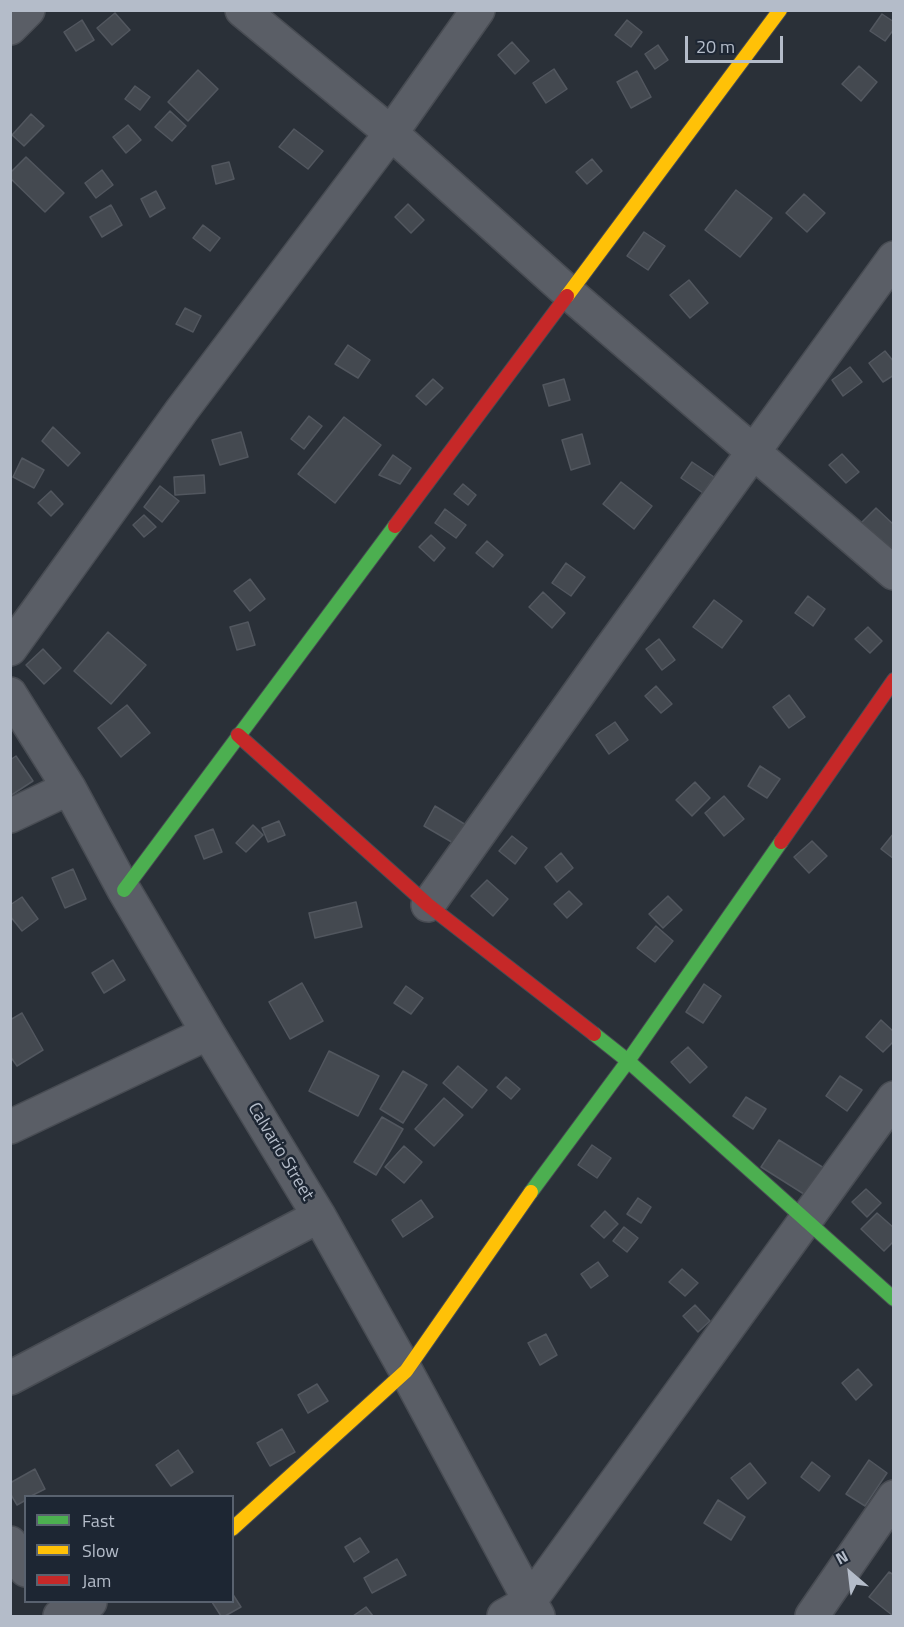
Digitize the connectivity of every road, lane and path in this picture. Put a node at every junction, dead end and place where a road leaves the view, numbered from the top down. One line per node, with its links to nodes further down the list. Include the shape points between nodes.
1 (28, 10): 5 (street)
2 (242, 10): 6 (street)
3 (478, 10): 6 (street)
4 (780, 10): 8 (street)
5 (10, 28)
6 (391, 133): 8 (street); 11 (street, via 182,410)
7 (894, 258): 9 (street)
8 (570, 294): 9 (street); 14 (street)
9 (753, 452): 10 (street); 18 (street)
10 (894, 573)
11 (10, 649)
12 (894, 680): 20 (street)
13 (10, 694): 15 (street, Calvario Street)
14 (238, 735): 17 (street); 18 (street)
15 (69, 788): 16 (street); 17 (street, Calvario Street)
16 (10, 816)
17 (124, 890): 19 (street, Calvario Street)
18 (428, 905): 20 (street)
19 (208, 1034): 22 (street); 23 (street, Calvario Street)
20 (628, 1061): 24 (street); 26 (street)
21 (894, 1098): 24 (street)
22 (10, 1127)
23 (319, 1215): 26 (street, Calvario Street); 27 (street)
24 (805, 1221): 25 (street); 34 (street)
25 (894, 1299)
26 (406, 1371): 29 (street); 34 (street, Calvario Street)
27 (10, 1378)
28 (894, 1497): 37 (street)
29 (234, 1527)
30 (10, 1543): 31 (street)
31 (24, 1567)
32 (44, 1603): 35 (street)
33 (88, 1603): 36 (street)
34 (524, 1612)
35 (51, 1617)
36 (60, 1617)
37 (812, 1617)

